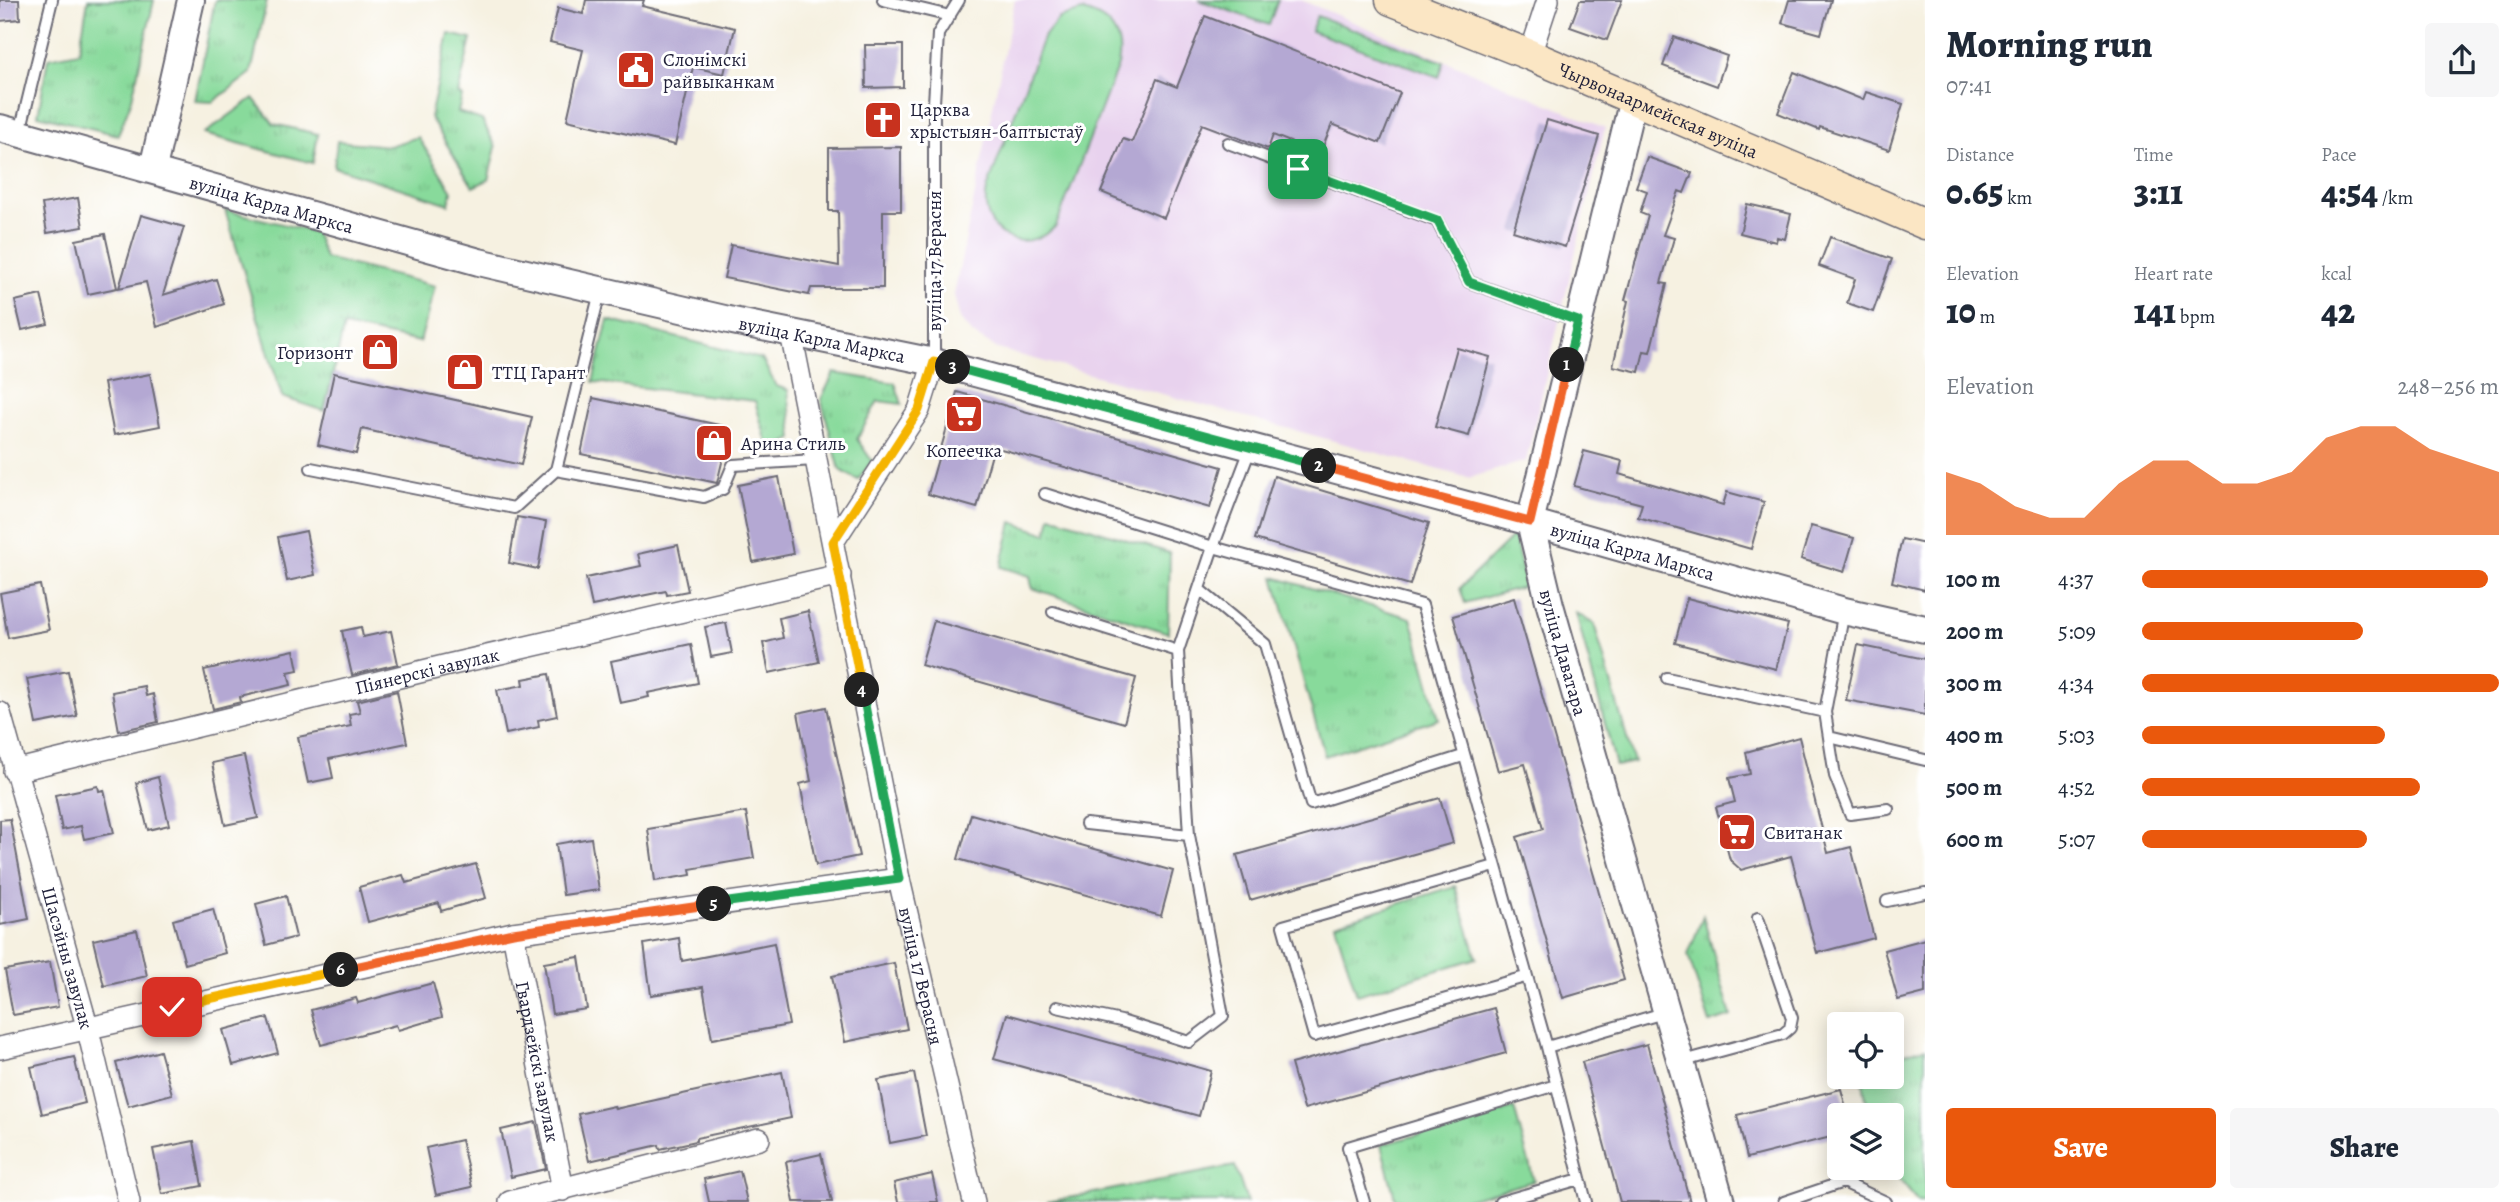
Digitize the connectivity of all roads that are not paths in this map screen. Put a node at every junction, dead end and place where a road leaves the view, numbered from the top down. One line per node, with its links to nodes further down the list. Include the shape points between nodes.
1 (52, 0): 10 (lane)
2 (191, 0): 12 (street)
3 (883, 0): 7 (lane)
4 (959, 0): 7 (lane, вуліца 17 Верасня)
5 (1391, 0): 8 (main road, Чырвонаармейская вуліца)
6 (1548, 0): 8 (street)
7 (950, 16): 17 (lane, вуліца 17 Верасня, via 938,34 933,103)
8 (1530, 55): 9 (main road, Чырвонаармейская вуліца)
9 (1633, 99): 13 (main road, Чырвонаармейская вуліца); 15 (street, вуліца Даватара)
10 (10, 130): 12 (street, вуліца Карла Маркса)
11 (1228, 144): 15 (lane, via 1437,220 1469,282)
12 (153, 168): 14 (street, вуліца Карла Маркса, via 479,262)
13 (1925, 224)
14 (600, 289): 16 (street, вуліца Карла Маркса); 21 (lane)
15 (1578, 321): 23 (street, вуліца Даватара)
16 (791, 333): 17 (street, вуліца Карла Маркса); 19 (street, вуліца 17 Верасня)
17 (934, 362): 18 (street, вуліца Карла Маркса); 24 (street, вуліца 17 Верасня, via 919,410)
18 (1251, 447): 23 (street, вуліца Карла Маркса); 25 (lane)
19 (815, 460): 21 (lane, via 733,465 723,489 704,497); 24 (street, вуліца 17 Верасня)
20 (311, 468): 21 (lane, via 513,508)
21 (555, 470)
22 (1045, 494): 25 (lane)
23 (1530, 522): 28 (street, вуліца Карла Маркса); 50 (street, вуліца Даватара)
24 (833, 542): 26 (street, вуліца 17 Верасня)
25 (1213, 547): 27 (lane); 36 (lane, via 1422,606)
26 (840, 575): 38 (street, Піянерскі завулак); 43 (street, вуліца 17 Верасня)
27 (1201, 592): 31 (lane); 36 (lane, via 1265,644 1311,804)
28 (1844, 611): 30 (street, вуліца Карла Маркса); 33 (lane)
29 (1053, 612): 31 (lane)
30 (1925, 629)
31 (1178, 651): 41 (lane)
32 (1667, 678): 33 (lane)
33 (1825, 712): 35 (lane)
34 (0, 713): 38 (street, Шасэйны завулак)
35 (1829, 737): 37 (lane); 39 (lane, via 1835,776 1850,814)
36 (1463, 756): 42 (lane)
37 (1925, 760)
38 (14, 771): 51 (street, Шасэйны завулак)
39 (1888, 809)
40 (1086, 824): 41 (lane)
41 (1189, 835): 49 (lane, via 1223,1016 1189,1042)
42 (1495, 866): 48 (lane); 48 (lane, via 1283,926 1314,1036)
43 (899, 879): 47 (street); 61 (street, вуліца 17 Верасня)
44 (1925, 893): 45 (lane)
45 (1887, 901)
46 (1758, 918): 54 (lane, via 1792,1018 1790,1028 1783,1034)
47 (513, 933): 51 (street); 58 (street, Гвардзейскі завулак)
48 (1525, 977): 52 (lane)
49 (1056, 1007)
50 (1667, 1012): 52 (lane); 54 (street, вуліца Даватара)
51 (87, 1026): 53 (street); 60 (street, Шасэйны завулак)
52 (1547, 1047): 55 (lane)
53 (0, 1048)
54 (1680, 1062): 65 (street, вуліца Даватара)
55 (1556, 1086): 57 (lane); 62 (lane, via 1348,1147)
56 (759, 1139): 58 (street)
57 (1580, 1179): 63 (lane); 64 (lane)
58 (563, 1190): 59 (street)
59 (520, 1201)
60 (129, 1202)
61 (974, 1202)
62 (1364, 1202)
63 (1500, 1202)
64 (1586, 1202)
65 (1720, 1202)
66 (1784, 1202): 67 (lane, via 1843,1182)
67 (1886, 1202)

